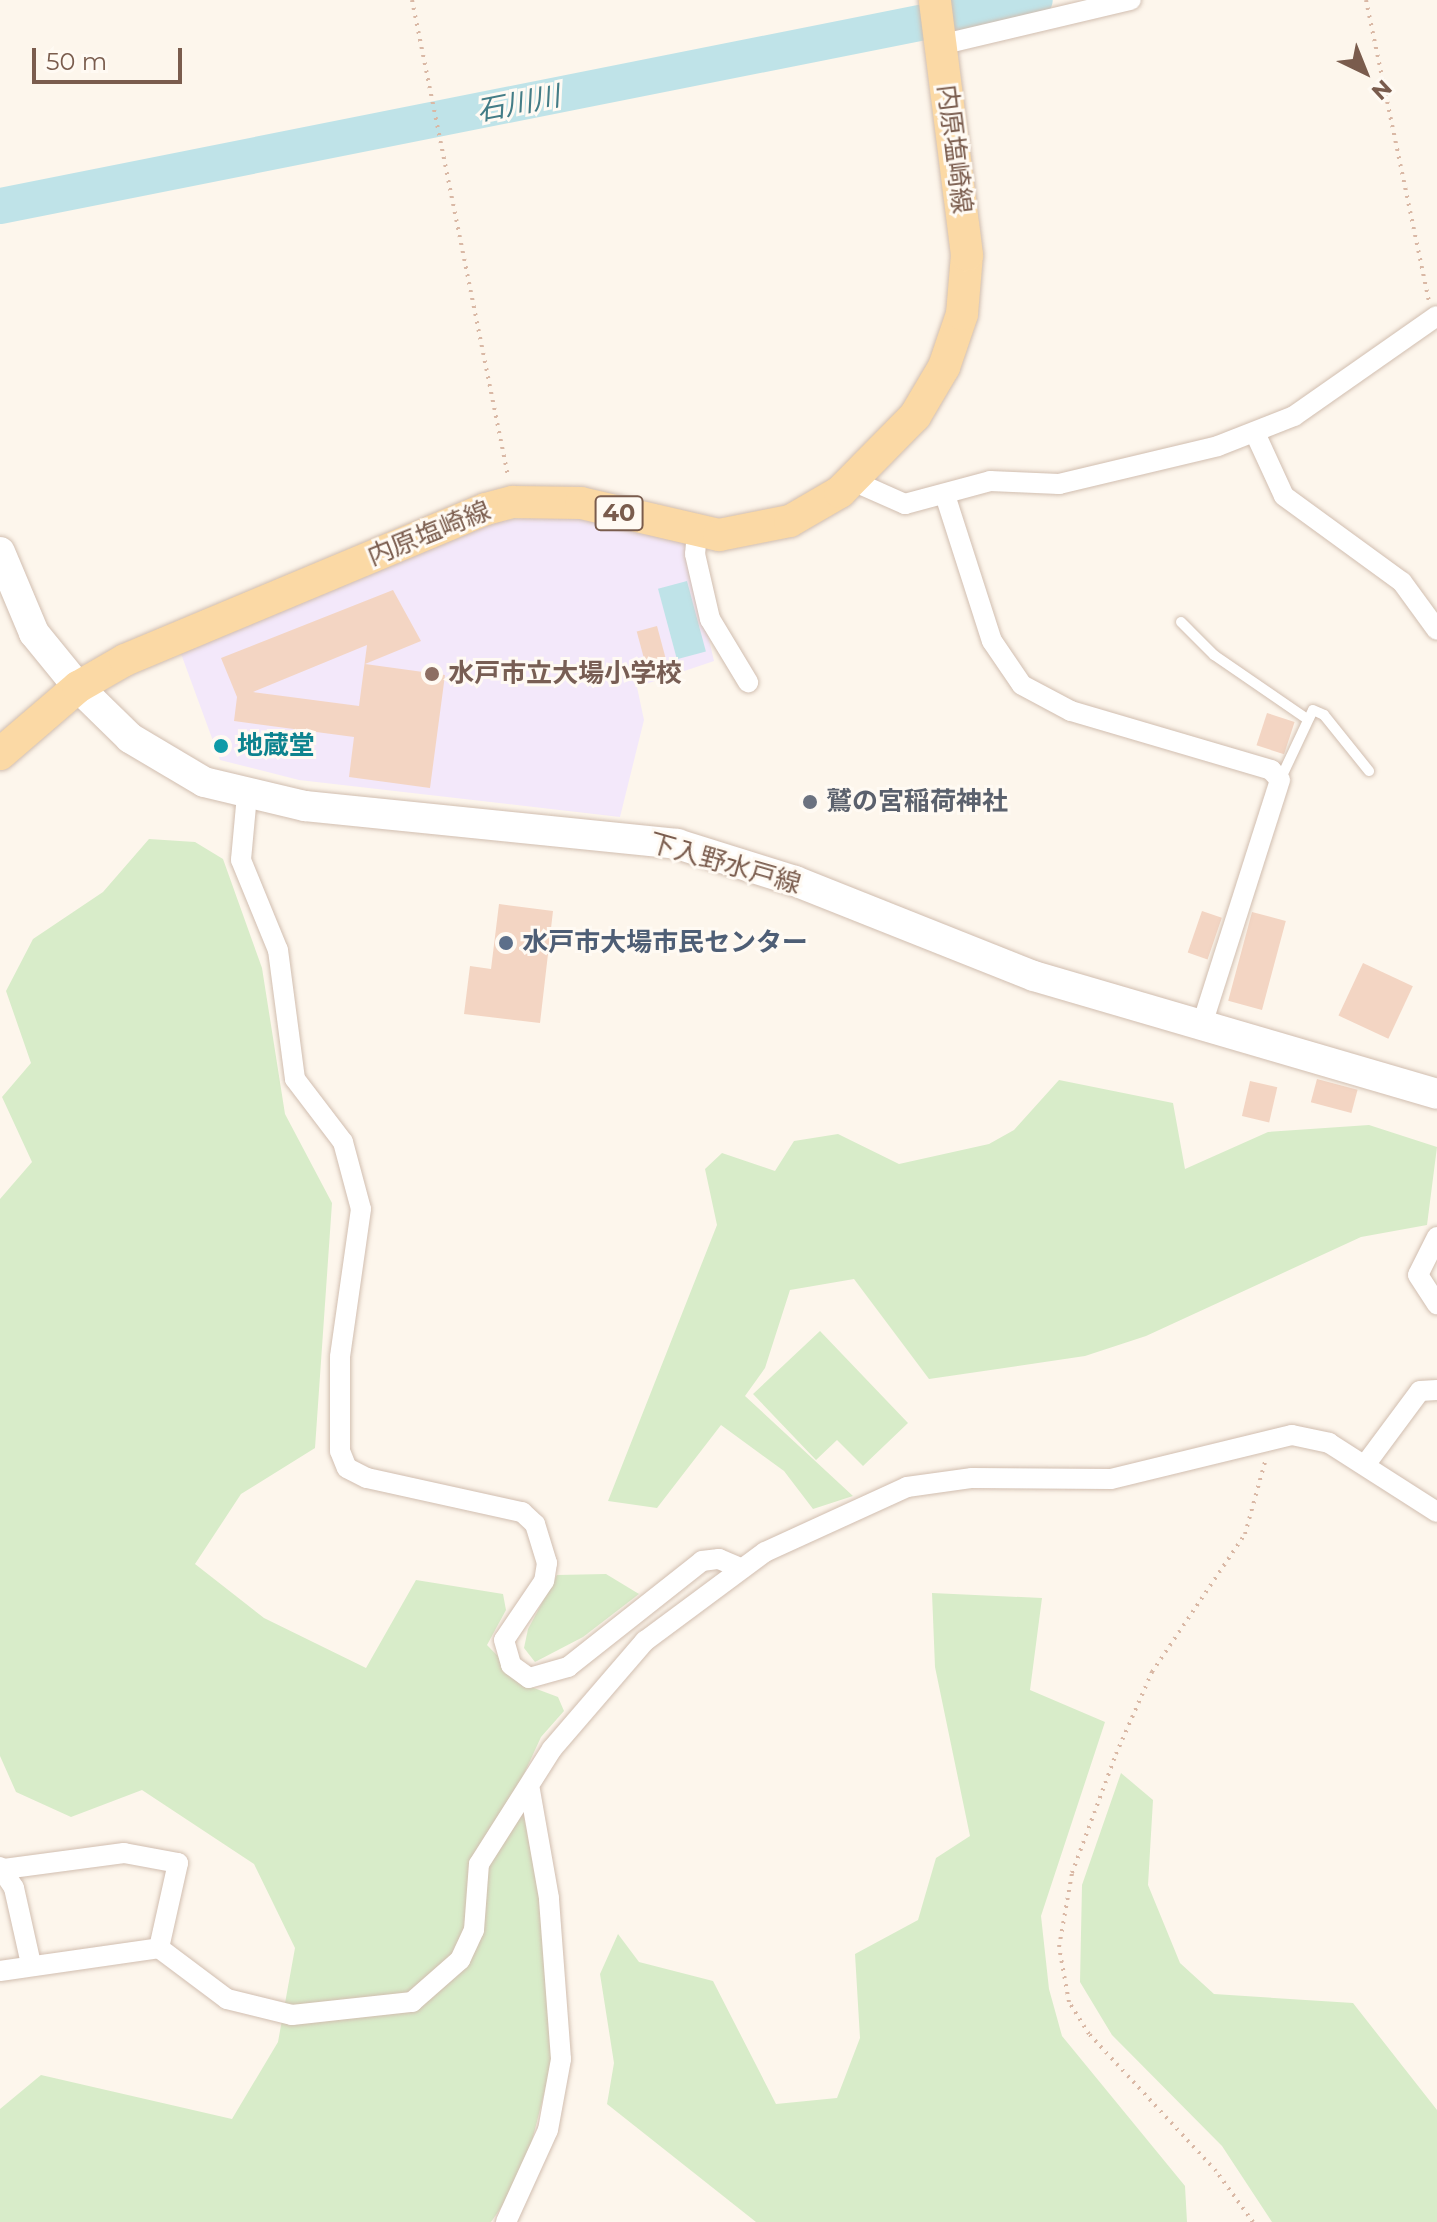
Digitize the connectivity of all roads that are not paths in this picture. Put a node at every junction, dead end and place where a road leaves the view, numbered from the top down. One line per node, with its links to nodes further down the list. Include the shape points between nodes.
1 (1131, 0): 2 (street)
2 (937, 22): 5 (main road, 内原塩崎線 / 40, via 967,255 962,314 931,392 899,436)
3 (1435, 318): 4 (street, via 1342,387)
4 (1255, 433): 6 (street, via 1059,484 990,481); 10 (street, via 1284,496 1402,582)
5 (853, 481): 6 (street, via 905,504); 7 (main road, 内原塩崎線 / 40, via 816,508 774,527)
6 (945, 495): 16 (street, via 992,641 1022,685 1071,711 1271,770)
7 (697, 532): 11 (street, via 695,554 710,619); 12 (main road, 内原塩崎線 / 40, via 581,503 513,502 125,660)
8 (0, 552): 12 (main road, 下入野水戸線, via 34,633)
9 (1181, 622): 13 (lane, via 1214,655)
10 (1437, 630)
11 (748, 682)
12 (78, 687): 14 (main road, 内原塩崎線 / 40); 17 (main road, 下入野水戸線, via 166,763)
13 (1307, 719): 15 (lane, via 1313,710 1324,715); 16 (lane)
14 (0, 754)
15 (1369, 771)
16 (1280, 780): 18 (street)
17 (247, 795): 18 (main road, 下入野水戸線, via 305,806 677,844 795,881 990,961); 25 (street, via 241,860 278,950 295,1079 343,1142 361,1209 340,1357 340,1451 347,1468 367,1478 522,1512 535,1524 547,1563 544,1581 504,1640 511,1665 529,1678 568,1667 702,1561 719,1559)
18 (1202, 1025): 19 (main road, 下入野水戸線)
19 (1437, 1094)
20 (1437, 1237): 21 (street, via 1418,1275)
21 (1437, 1304)
22 (1437, 1390): 23 (street, via 1420,1391)
23 (1365, 1465): 24 (street); 25 (street, via 1329,1443 1269,1437 1111,1479 928,1481 809,1527)
24 (1437, 1512)
25 (740, 1568): 26 (street, via 619,1668 552,1749)
26 (530, 1790): 28 (street, via 479,1864 474,1930 460,1960 412,2002 292,2015 227,1999); 31 (street, via 549,1898 561,2059 548,2130)
27 (2, 1868): 28 (street, via 124,1853 178,1863); 29 (street)
28 (159, 1948): 29 (street)
29 (31, 1964): 30 (street)
30 (0, 1971)
31 (506, 2222)

